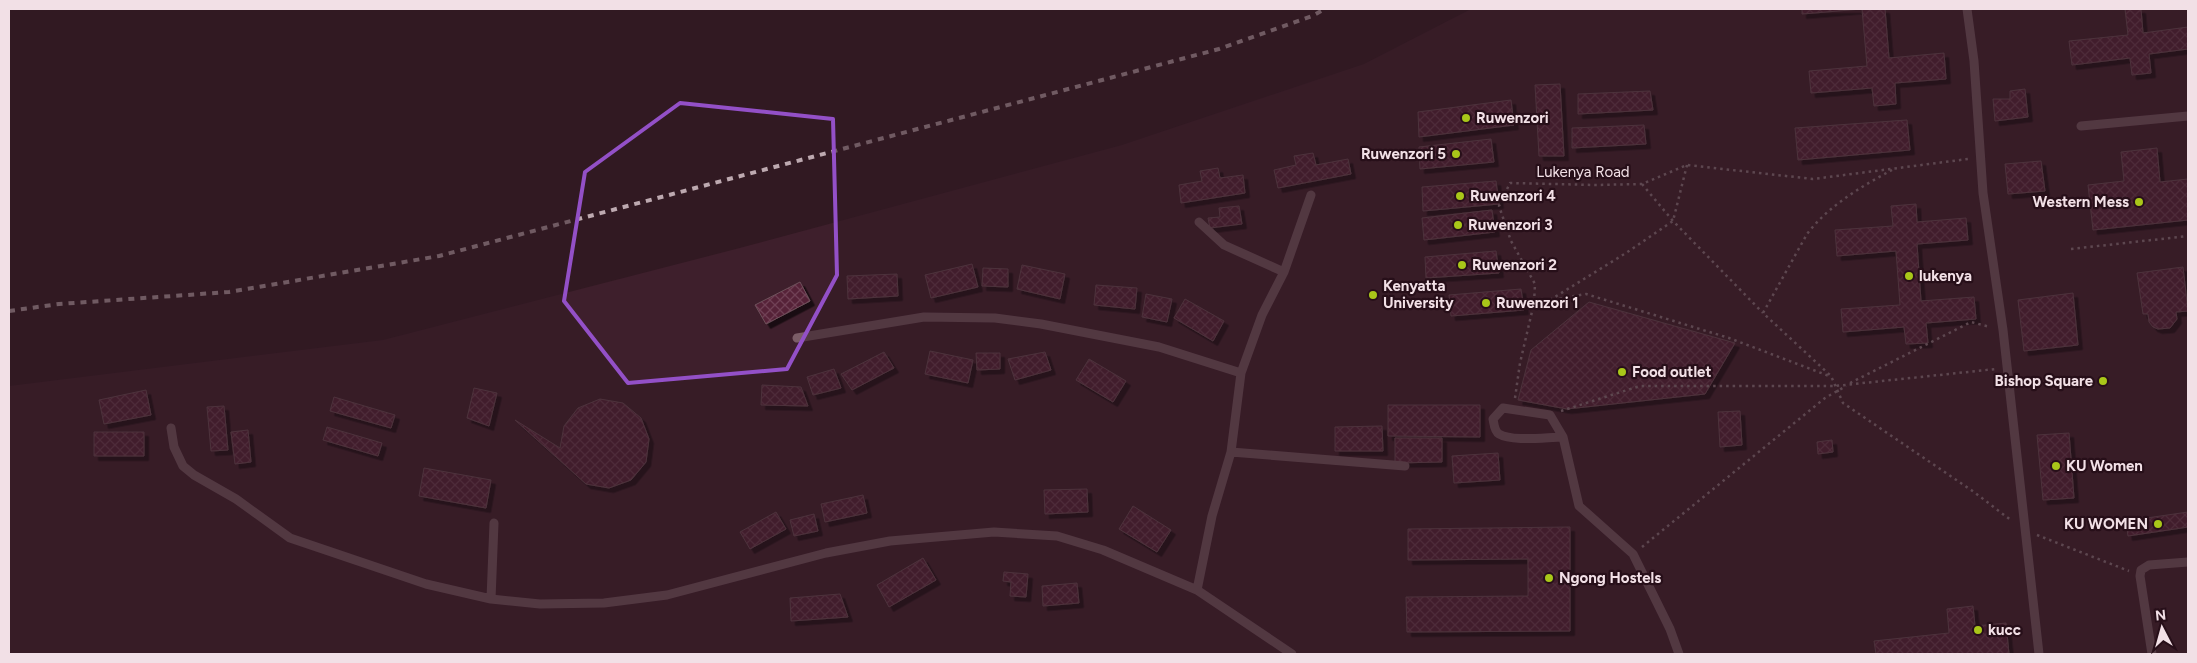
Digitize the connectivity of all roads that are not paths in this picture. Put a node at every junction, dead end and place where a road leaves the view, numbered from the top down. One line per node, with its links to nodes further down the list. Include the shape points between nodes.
1 (1967, 9): 19 (lane, via 1974,61 1979,158 2003,330)
2 (2188, 116): 3 (lane)
3 (2081, 126)
4 (1311, 195): 6 (lane)
5 (1199, 222): 6 (lane, via 1224,245)
6 (1284, 272): 8 (lane, via 1262,315)
7 (797, 338): 8 (lane, via 924,317 995,318 1159,347)
8 (1241, 373): 11 (lane)
9 (171, 428): 16 (lane, via 174,447 183,466 290,538 426,584)
10 (1563, 437): 10 (lane, via 1550,415 1503,408 1493,418 1500,435 1514,438); 18 (lane, via 1579,506 1633,554)
11 (1231, 452): 12 (lane); 15 (lane, via 1212,516)
12 (1405, 466)
13 (494, 523): 16 (lane)
14 (2188, 562): 20 (lane, via 2149,565 2141,570)
15 (1197, 590): 16 (lane, via 1103,550 1057,536 994,532 890,541 826,553 666,594 604,603 540,604); 17 (lane)
16 (491, 599)
17 (1292, 654)
18 (1679, 654)
19 (2039, 654)
20 (2152, 654)

